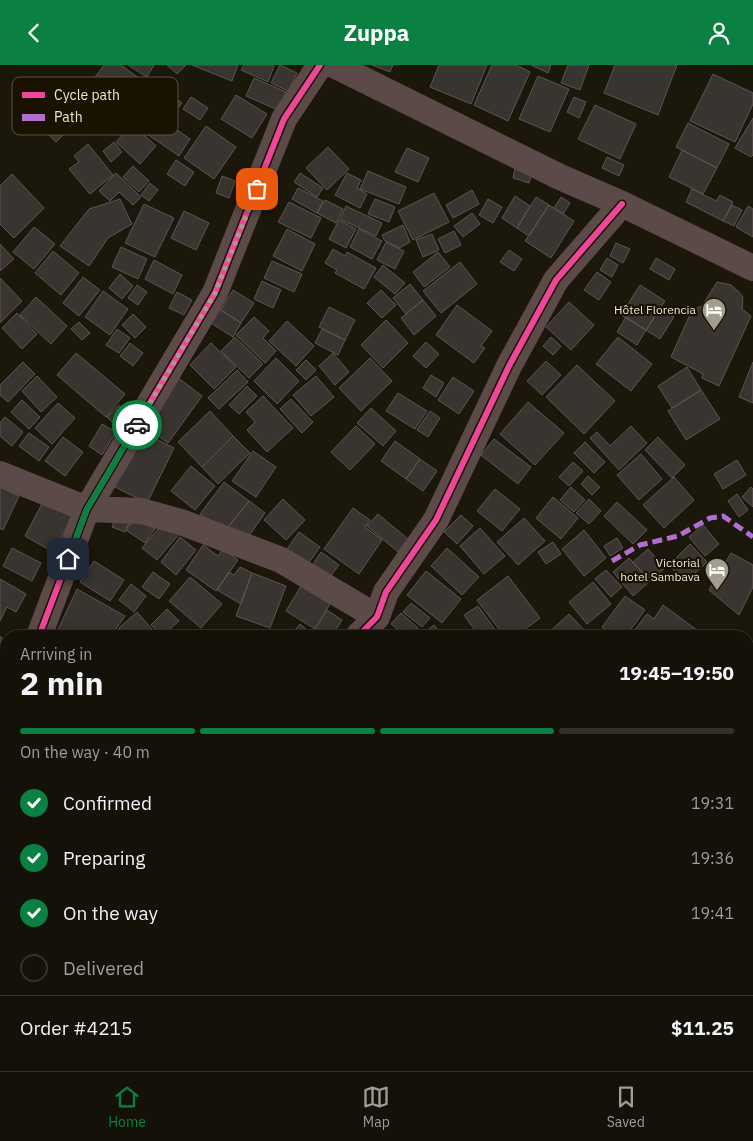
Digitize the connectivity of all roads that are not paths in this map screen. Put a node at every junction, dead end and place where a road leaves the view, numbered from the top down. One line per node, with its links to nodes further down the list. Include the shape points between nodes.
1 (320, 65): 6 (street, via 284,119 215,293)
2 (334, 65): 3 (street, via 560,177)
3 (622, 203): 4 (street); 7 (street, via 556,279 509,366 436,520 386,592)
4 (753, 269)
5 (0, 473): 6 (street)
6 (87, 509): 7 (street, via 141,511 181,521 281,560); 8 (street)
7 (377, 617): 9 (street)
8 (41, 630)
9 (364, 630)

